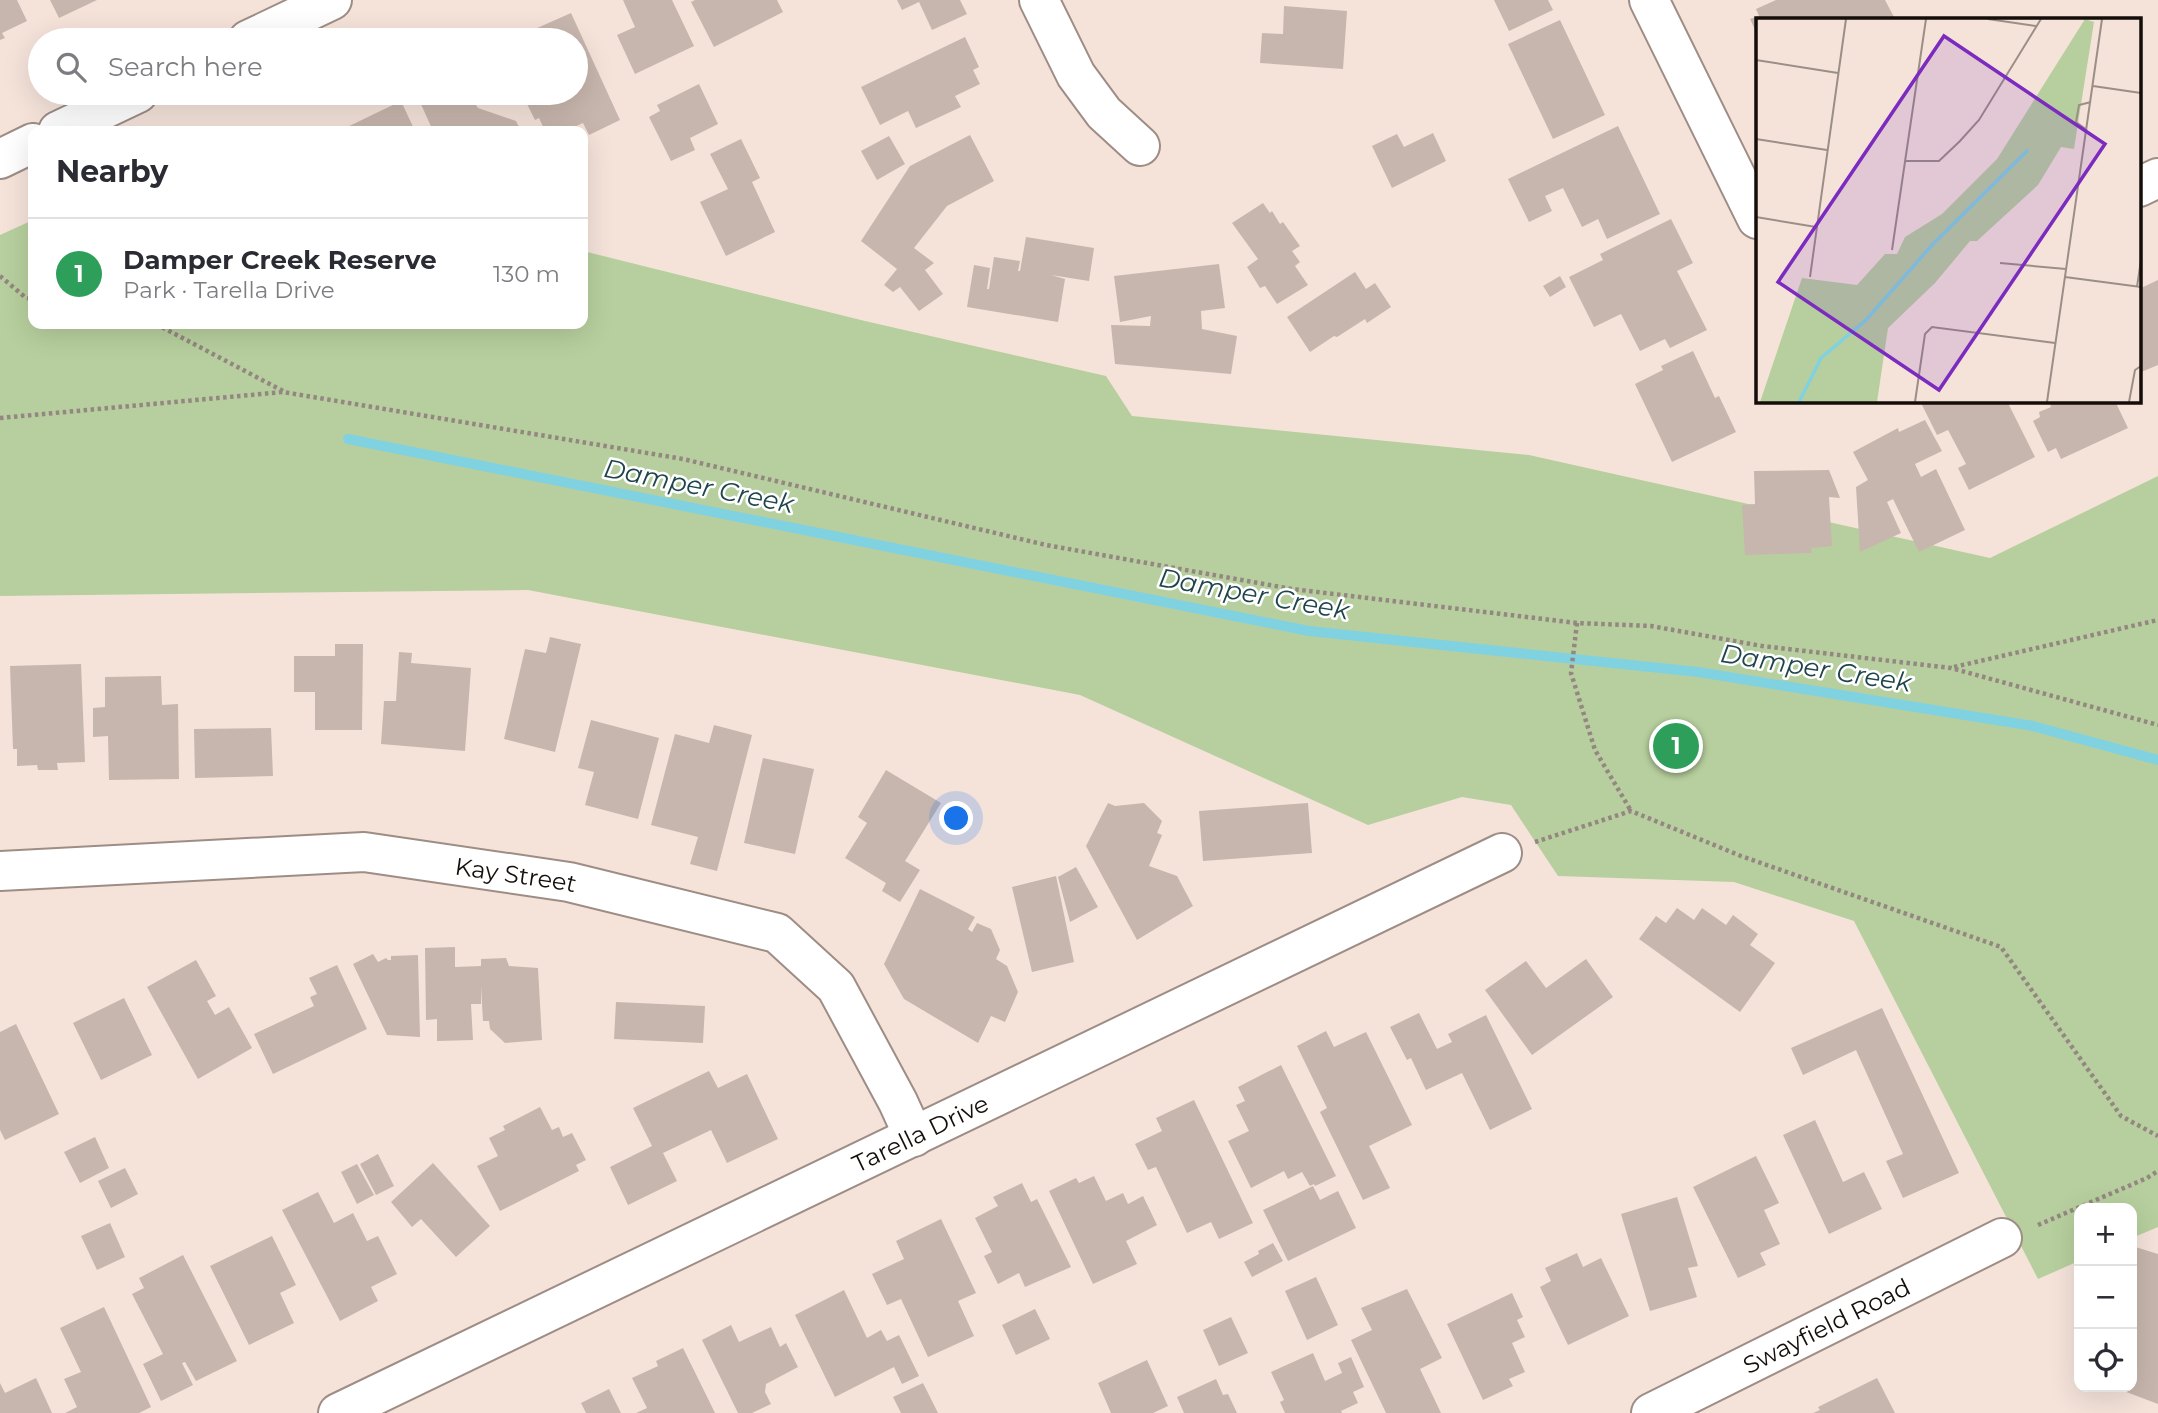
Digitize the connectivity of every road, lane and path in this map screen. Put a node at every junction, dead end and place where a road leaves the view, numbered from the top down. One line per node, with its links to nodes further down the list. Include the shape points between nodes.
1 (332, 0): 4 (street)
2 (1039, 0): 8 (street, via 1076,75 1104,113)
3 (1649, 0): 12 (street)
4 (273, 28)
5 (113, 105): 6 (street)
6 (69, 126)
7 (28, 145): 9 (street)
8 (1140, 146)
9 (0, 159)
10 (2158, 178): 11 (street)
11 (2140, 187)
12 (1756, 217)
13 (0, 276): 14 (path)
14 (28, 298)
15 (165, 329): 16 (path)
16 (284, 392): 17 (path); 19 (path, via 683,459 1046,545 1292,589)
17 (0, 418)
18 (2158, 620): 20 (path)
19 (1577, 622): 20 (path, via 1651,625 1762,646); 22 (path, via 1571,673 1595,750)
20 (1951, 668): 21 (path)
21 (2158, 725)
22 (1631, 811): 23 (path); 25 (path, via 1741,856 2001,947 2121,1116)
23 (1502, 853): 26 (street, Tarella Drive)
24 (0, 871): 26 (street, Kay Street, via 364,852 569,882 777,933 836,987)
25 (2158, 1136)
26 (914, 1137): 30 (street, Tarella Drive)
27 (2158, 1171): 28 (path)
28 (2002, 1238): 29 (street, Swayfield Road)
29 (1667, 1409)
30 (338, 1413)

